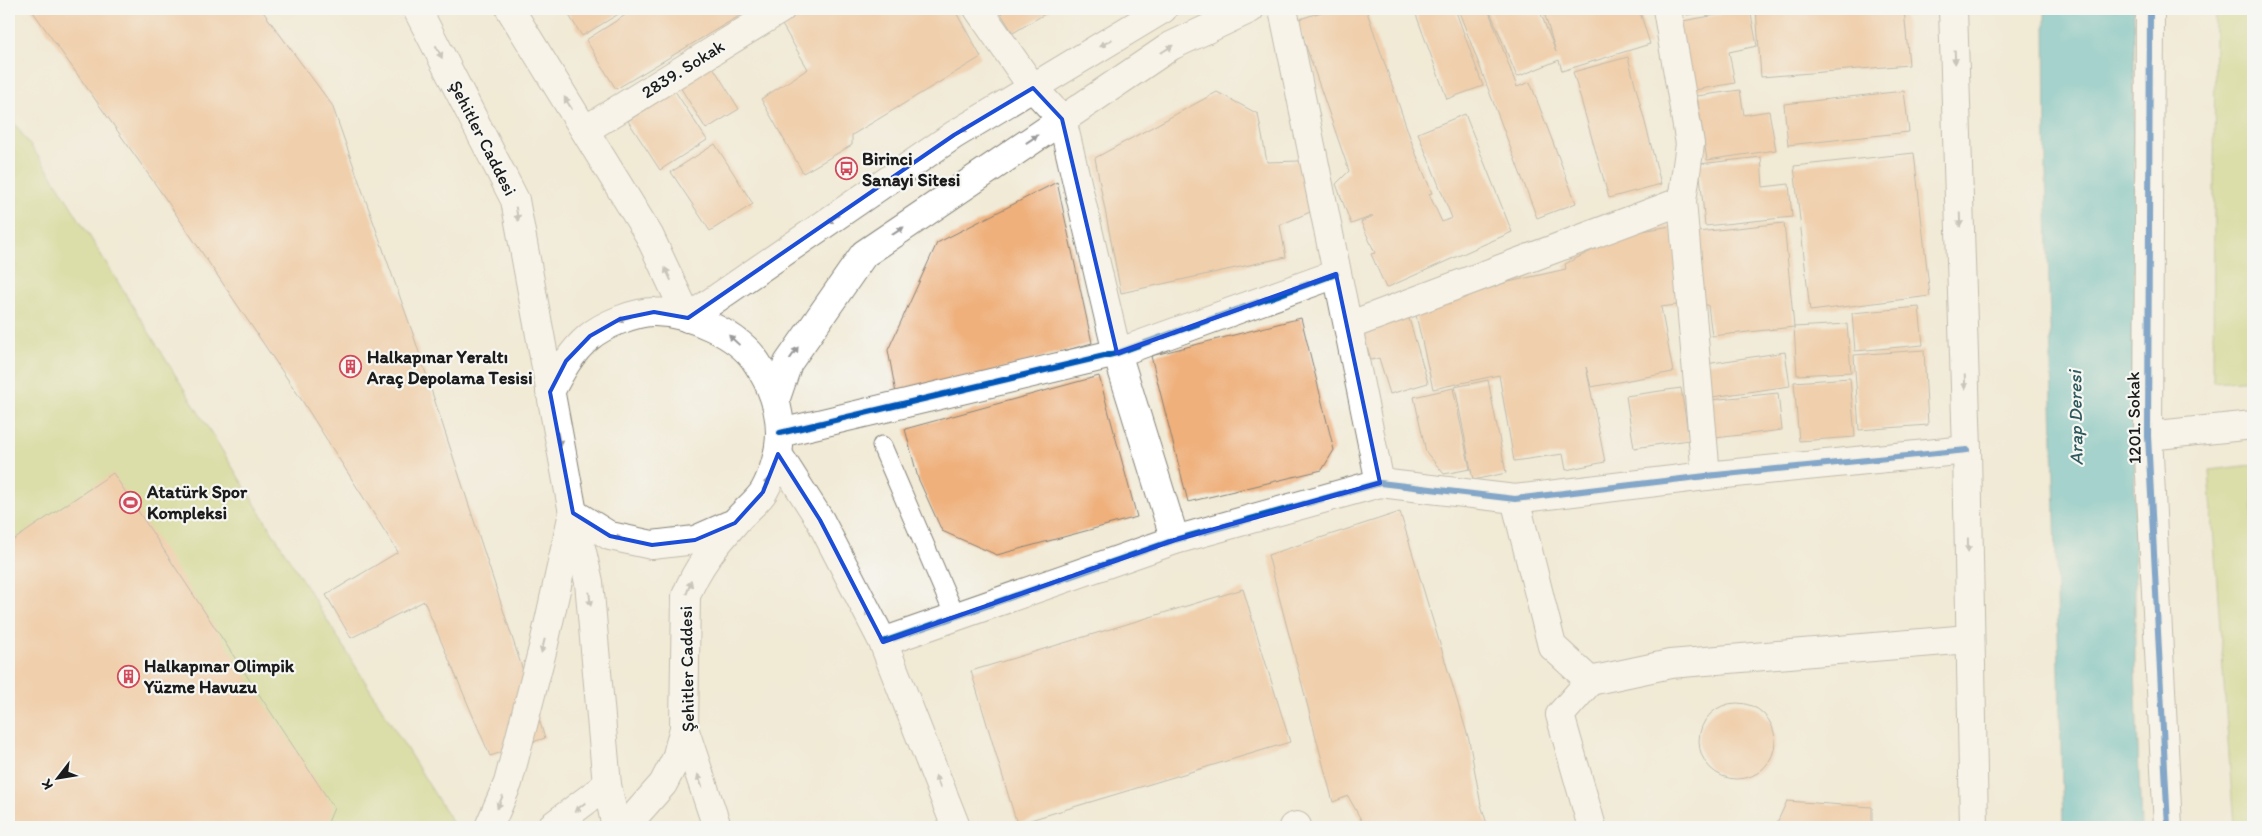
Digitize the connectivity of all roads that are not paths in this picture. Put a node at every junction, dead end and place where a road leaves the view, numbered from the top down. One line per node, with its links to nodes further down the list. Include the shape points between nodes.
1 (417, 9): 19 (street, Şehitler Caddesi, one-way to 19, via 515,200)
2 (510, 9): 13 (street, one-way to 2)
3 (781, 9): 13 (street, 2839. Sokak)
4 (978, 9): 11 (street)
5 (1163, 9): 11 (street, one-way to 11)
6 (1250, 9): 12 (street, one-way to 6, via 1171,46)
7 (1283, 9): 15 (street)
8 (1667, 9): 14 (street, via 1690,144)
9 (1953, 9): 25 (street, one-way to 25)
10 (2150, 9): 22 (street, 1201. Sokak)
11 (1033, 88): 12 (street); 16 (street, one-way to 16, via 954,135)
12 (1062, 119): 18 (street); 20 (street, one-way to 12, via 788,363 864,254)
13 (585, 130): 16 (street, one-way to 13, via 649,235)
14 (1682, 202): 17 (street); 26 (street)
15 (1336, 274): 17 (street); 18 (street)
16 (688, 318): 19 (street, Şehitler Caddesi, one-way to 19, via 654,312 620,319 590,336 566,361); 20 (street, Şehitler Caddesi, one-way to 16, via 756,361 726,333)
17 (1348, 326): 27 (street)
18 (1117, 353): 23 (street); 31 (street)
19 (550, 392): 29 (street, Şehitler Caddesi, one-way to 29)
20 (776, 398): 23 (street, Şehitler Caddesi)
21 (2253, 425): 22 (street)
22 (2148, 436): 46 (street, 1201. Sokak)
23 (779, 443): 30 (street, Şehitler Caddesi, one-way to 23, via 763,492); 34 (street, one-way to 23)
24 (882, 446): 32 (lane)
25 (1967, 450): 26 (street); 33 (street, one-way to 33)
26 (1706, 476): 28 (street)
27 (1380, 483): 28 (street); 31 (street)
28 (1515, 499): 35 (street, via 1552,646)
29 (573, 513): 30 (street, Şehitler Caddesi, one-way to 30, via 610,536 652,545 695,540); 37 (street, Şehitler Caddesi, one-way to 37, via 589,582); 38 (street, one-way to 38, via 508,784)
30 (735, 523): 36 (street, Şehitler Caddesi, one-way to 30, via 686,596 697,570)
31 (1175, 540): 32 (street)
32 (955, 616): 34 (street)
33 (1970, 639): 35 (street, via 1670,664); 45 (street)
34 (883, 642): 43 (street, one-way to 34)
35 (1590, 681): 44 (street, via 1560,715)
36 (684, 728): 41 (street, via 676,759 662,784); 42 (street, Şehitler Caddesi, one-way to 36)
37 (607, 785): 39 (street, one-way to 39); 40 (street, Şehitler Caddesi)
38 (489, 827)
39 (551, 827)
40 (616, 827)
41 (625, 827)
42 (717, 827)
43 (956, 827)
44 (1592, 827)
45 (1974, 827)
46 (2168, 827)

